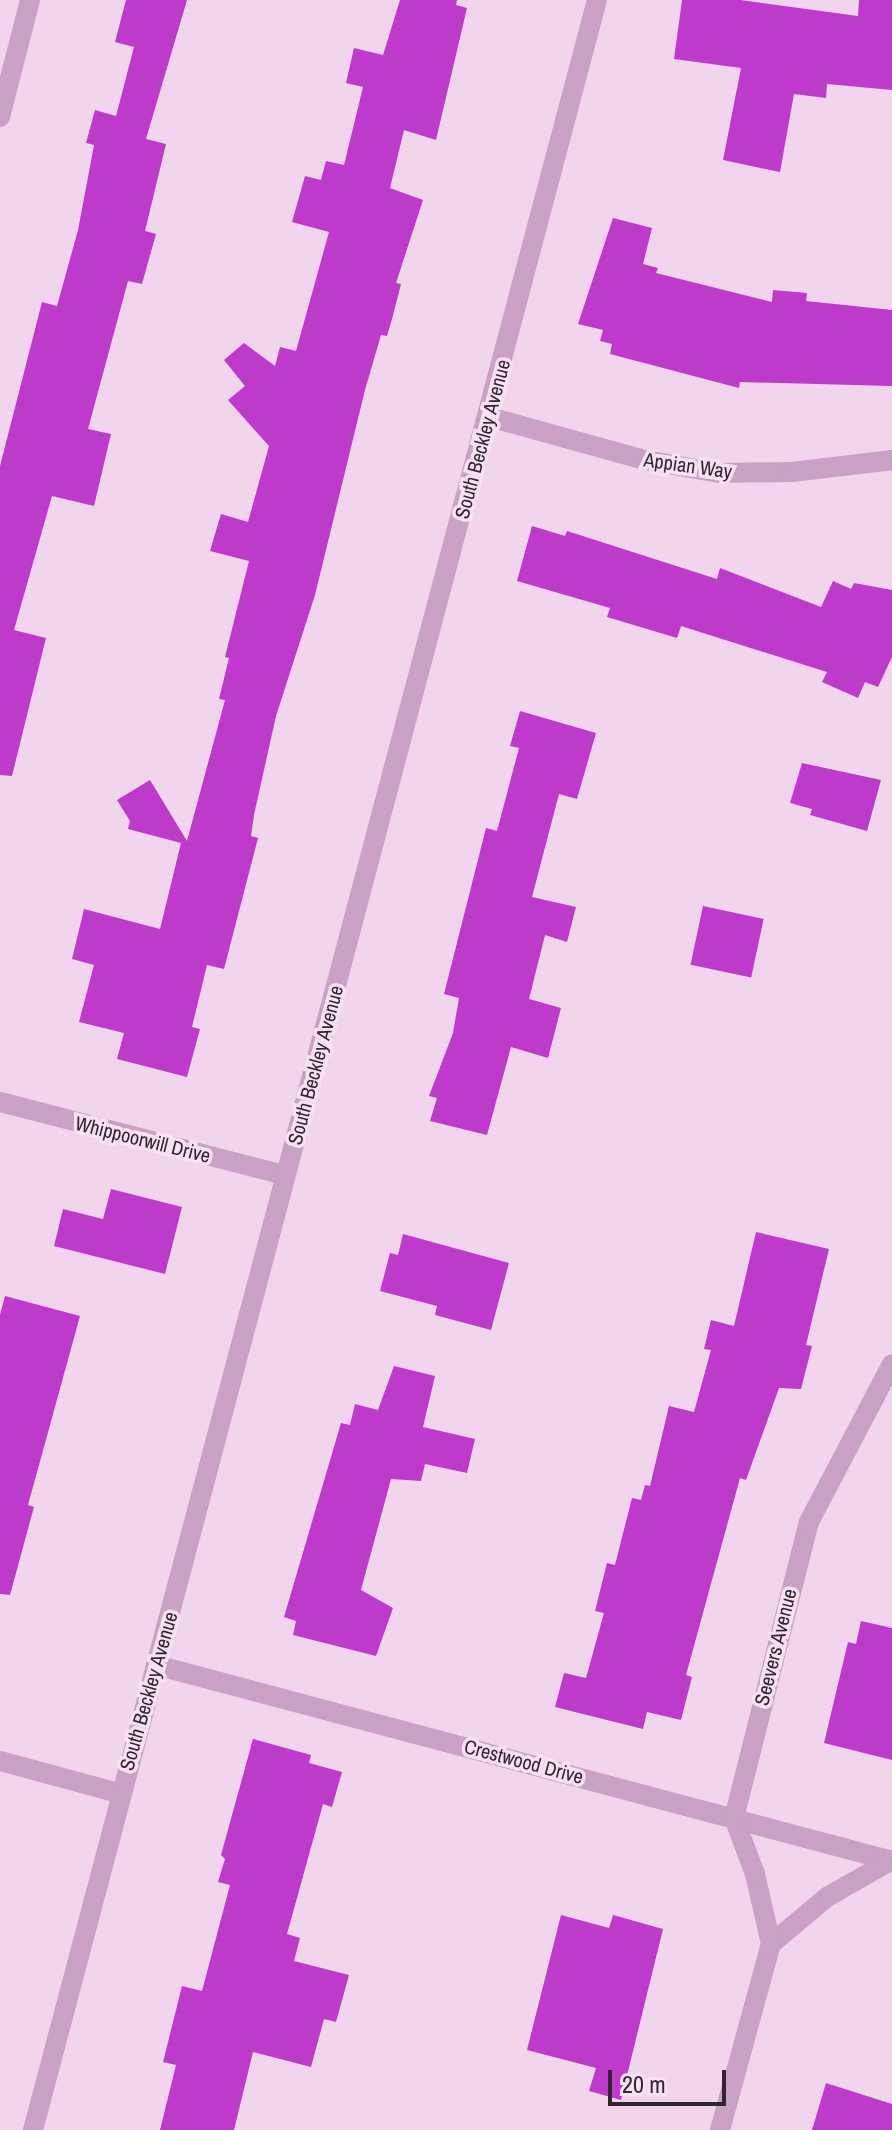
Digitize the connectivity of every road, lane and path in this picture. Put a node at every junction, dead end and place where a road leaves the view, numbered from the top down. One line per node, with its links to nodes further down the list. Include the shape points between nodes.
1 (30, 0): 3 (street)
2 (597, 0): 4 (street, South Beckley Avenue)
3 (0, 117)
4 (489, 417): 5 (street, Appian Way, via 645,460 719,473 792,472); 7 (street, South Beckley Avenue)
5 (892, 460)
6 (0, 1102): 7 (street, Whippoorwill Drive)
7 (285, 1175): 9 (street, South Beckley Avenue)
8 (892, 1364): 12 (street, Seevers Avenue, via 809,1522)
9 (156, 1665): 11 (street, South Beckley Avenue); 12 (street, Crestwood Drive)
10 (0, 1761): 11 (street)
11 (119, 1793): 15 (street, South Beckley Avenue)
12 (734, 1818): 13 (street, Crestwood Drive); 14 (street, via 755,1874)
13 (891, 1861): 14 (street, Crestwood Drive, via 827,1897)
14 (771, 1944): 16 (street)
15 (33, 2130)
16 (720, 2130)

